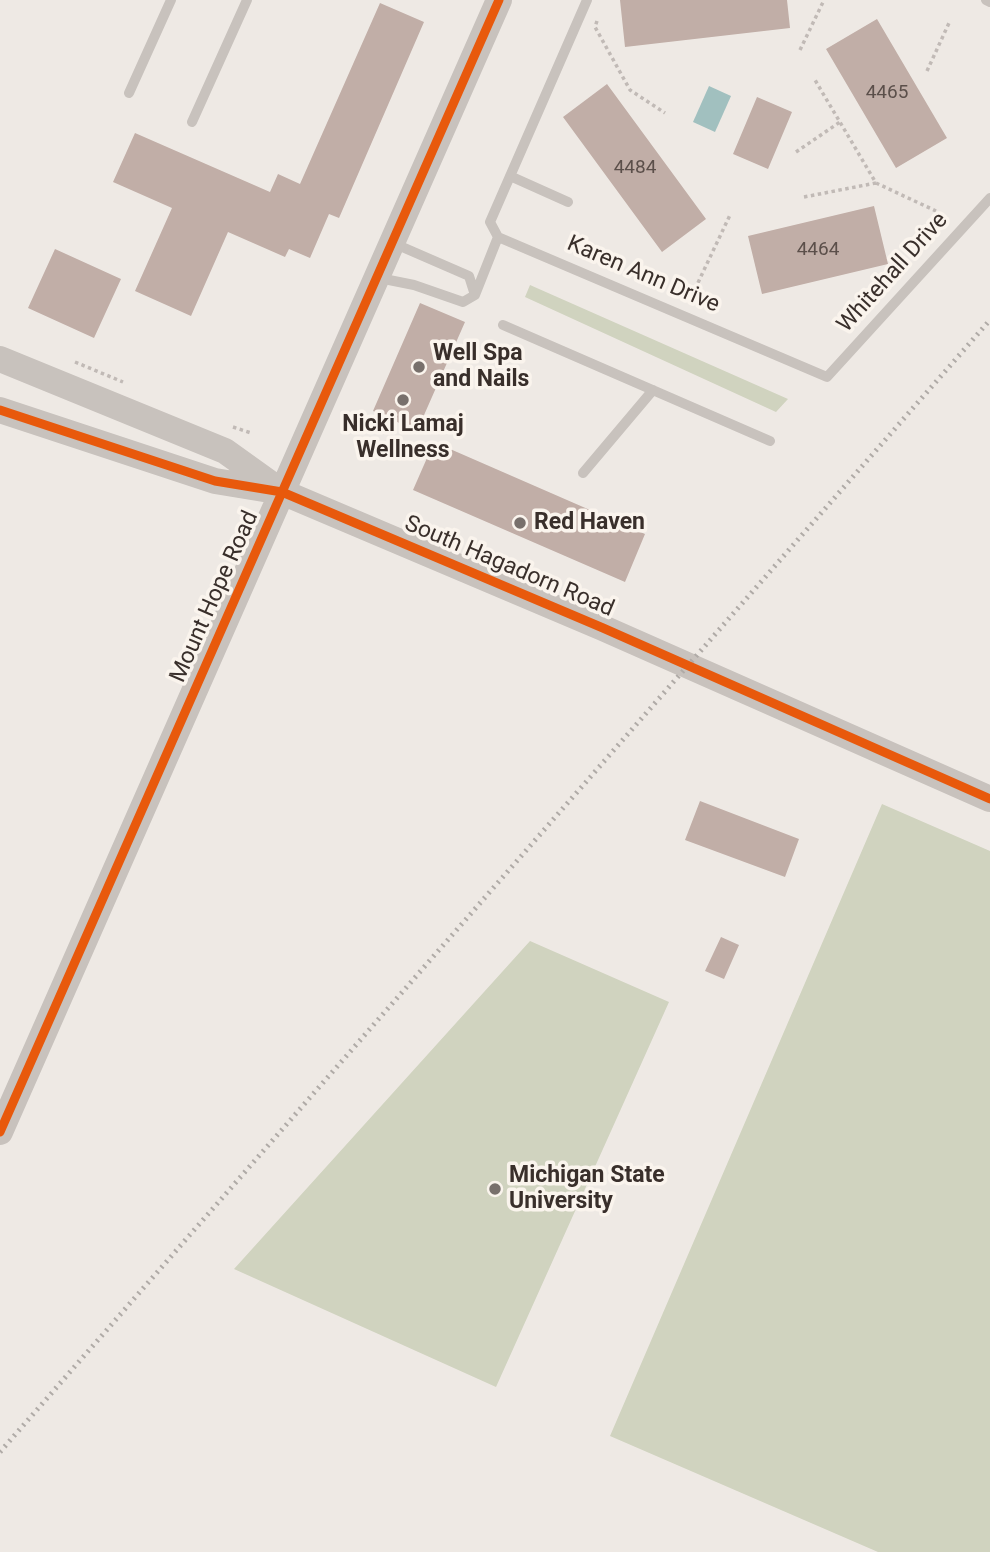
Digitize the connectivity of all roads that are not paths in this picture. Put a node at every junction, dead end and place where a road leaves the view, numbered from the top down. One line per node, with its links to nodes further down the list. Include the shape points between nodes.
1 (171, 0): 5 (lane)
2 (247, 0): 6 (lane)
3 (499, 0): 11 (street, Mount Hope Road)
4 (587, 0): 7 (lane)
5 (129, 93)
6 (192, 122)
7 (510, 176): 9 (lane); 10 (lane, via 490,222)
8 (990, 198): 16 (lane, Whitehall Drive)
9 (568, 202)
10 (498, 237): 13 (lane); 16 (lane, Karen Ann Drive)
11 (392, 242): 12 (street, Mount Hope Road); 13 (lane, via 470,276)
12 (376, 277): 13 (lane, via 463,302); 21 (street, Mount Hope Road)
13 (475, 295)
14 (503, 324): 17 (lane)
15 (0, 359): 21 (street, South Hagadorn Road, via 225,451)
16 (828, 377)
17 (653, 390): 19 (lane); 20 (lane)
18 (0, 410): 21 (street, South Hagadorn Road, via 215,481)
19 (770, 441)
20 (583, 472)
21 (282, 492): 22 (street, South Hagadorn Road, via 591,622); 23 (street, Mount Hope Road)
22 (990, 799)
23 (0, 1132)

